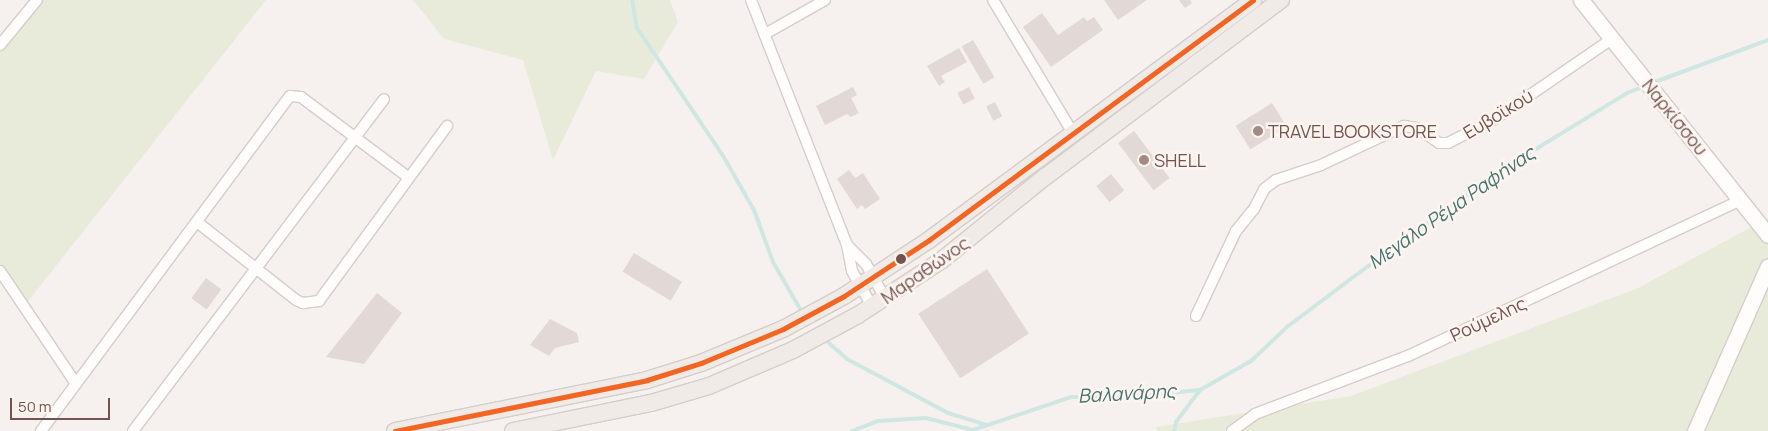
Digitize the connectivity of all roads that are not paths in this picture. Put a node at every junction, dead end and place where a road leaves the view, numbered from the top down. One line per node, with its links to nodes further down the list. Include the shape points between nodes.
1 (37, 0): 10 (street)
2 (751, 0): 8 (street)
3 (825, 0): 8 (street)
4 (993, 0): 13 (street)
5 (1253, 0): 13 (main road, Μαραθώνος)
6 (1281, 0): 24 (main road, Μαραθώνος, via 1045,177 993,222)
7 (1581, 0): 9 (street, Ναρκίσσου)
8 (765, 34): 19 (street)
9 (1612, 39): 16 (street, Ναρκίσσου); 25 (street, Ευβοϊκού, via 1495,120 1448,143 1439,143 1418,128 1404,126 1321,165 1276,180 1264,189 1254,209 1236,231)
10 (0, 45)
11 (384, 99): 14 (street)
12 (447, 126): 15 (street)
13 (1074, 135): 23 (main road, Μαραθώνος)
14 (354, 136): 15 (street); 17 (street, via 301,97 290,96); 21 (street)
15 (408, 177): 21 (street, via 319,301 303,303 296,300)
16 (1741, 200): 18 (street, Ναρκίσσου); 31 (street, Ρούμελης, via 1408,356 1255,414)
17 (197, 222): 21 (street); 26 (street)
18 (1768, 235)
19 (847, 245): 23 (street, via 866,264); 23 (street, via 852,272)
20 (1768, 266): 32 (street)
21 (257, 270): 28 (street)
22 (0, 271): 26 (street)
23 (867, 281): 24 (street); 24 (street); 29 (main road, Μαραθώνος, via 783,329 647,380)
24 (879, 302): 30 (main road, Μαραθώνος, via 801,346 680,395)
25 (1196, 316)
26 (75, 382): 27 (street)
27 (41, 431)
28 (133, 431)
29 (394, 431)
30 (513, 431)
31 (1232, 431)
32 (1695, 431)

